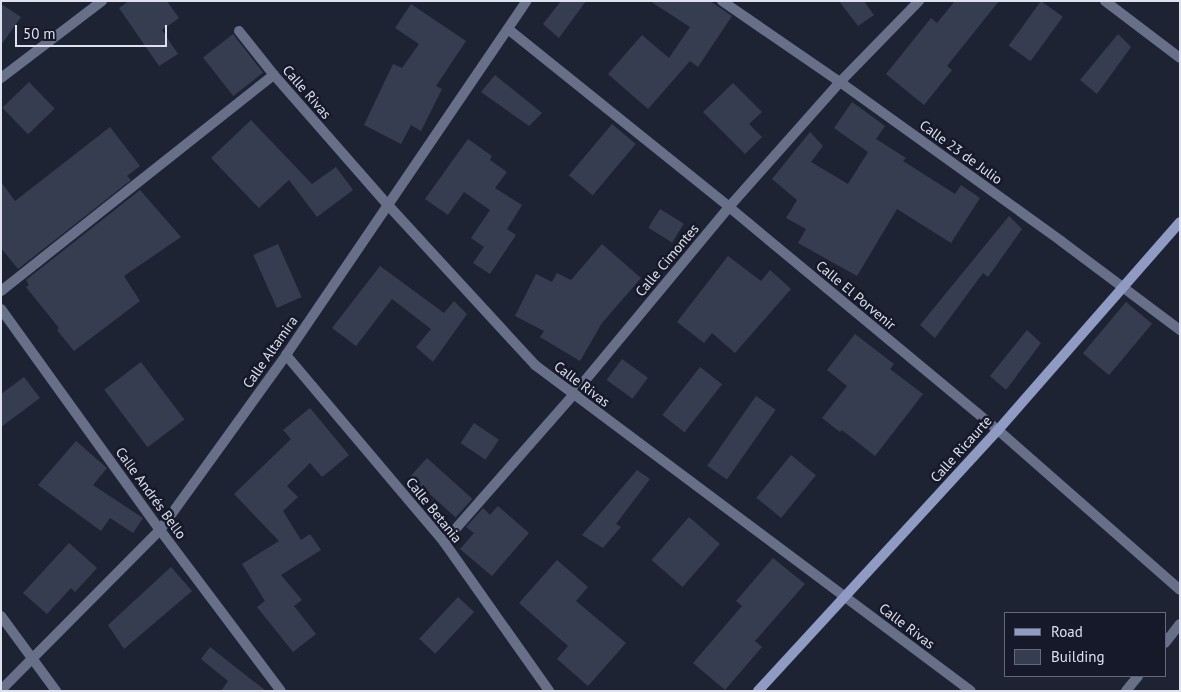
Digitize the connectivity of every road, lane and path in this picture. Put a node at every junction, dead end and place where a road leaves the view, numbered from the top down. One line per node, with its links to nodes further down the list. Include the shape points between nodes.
1 (102, 1): 10 (street)
2 (527, 1): 6 (street, Calle Altamira)
3 (722, 1): 11 (street, Calle 23 de Julio)
4 (919, 1): 11 (street, Calle Cimontes)
5 (1105, 1): 8 (street)
6 (508, 28): 12 (street, Calle Altamira); 13 (street, Calle El Porvenir)
7 (239, 31): 9 (street, Calle Rivas)
8 (1180, 58)
9 (274, 75): 12 (street, Calle Rivas); 16 (street)
10 (1, 78)
11 (840, 82): 13 (street, Calle Cimontes); 15 (street, Calle 23 de Julio)
12 (386, 204): 19 (street, Calle Altamira); 20 (street, Calle Rivas, via 535,365)
13 (729, 207): 20 (street, Calle Cimontes); 21 (street, Calle El Porvenir)
14 (1180, 222): 15 (street, Calle Ricaurte)
15 (1122, 286): 18 (street, Calle 23 de Julio); 21 (street, Calle Ricaurte)
16 (1, 291)
17 (1, 308): 22 (street, Calle Andrés Bello)
18 (1180, 330)
19 (286, 355): 22 (street, Calle Altamira); 23 (street, Calle Betania)
20 (573, 395): 23 (street, Calle Cimontes); 25 (street, Calle Rivas)
21 (998, 430): 24 (street, Calle El Porvenir); 25 (street, Calle Ricaurte)
22 (160, 530): 29 (street, Calle Altamira); 33 (street, Calle Andrés Bello)
23 (444, 542): 34 (street, Calle Betania)
24 (1180, 590)
25 (845, 596): 35 (street, Calle Ricaurte); 36 (street, Calle Rivas)
26 (1, 616): 29 (street)
27 (1180, 624): 28 (street)
28 (1166, 642)
29 (32, 658): 31 (street, Calle Altamira); 32 (street)
30 (1137, 677): 37 (street)
31 (1, 690)
32 (56, 691)
33 (281, 691)
34 (549, 691)
35 (758, 691)
36 (971, 691)
37 (1126, 691)

